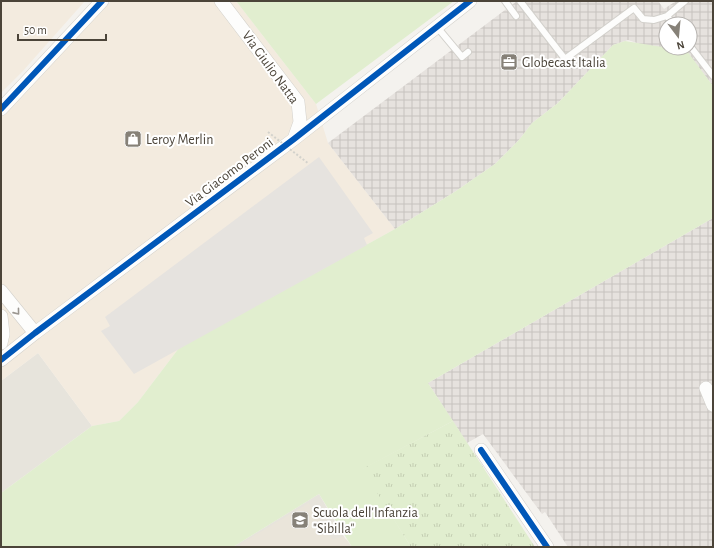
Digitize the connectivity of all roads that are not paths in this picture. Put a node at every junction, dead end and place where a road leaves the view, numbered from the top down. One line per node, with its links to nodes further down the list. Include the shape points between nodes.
1 (102, 1): 14 (street)
2 (221, 1): 15 (street, Via Giulio Natta, via 298,102 300,122)
3 (470, 1): 10 (street, Via Giacomo Peroni)
4 (505, 1): 7 (lane)
5 (520, 1): 9 (lane, via 565,59 634,8 643,19)
6 (685, 1): 8 (lane)
7 (516, 16)
8 (666, 16)
9 (658, 19)
10 (437, 27): 11 (lane, via 462,57); 15 (street, Via Giacomo Peroni)
11 (468, 52)
12 (698, 56): 13 (lane)
13 (713, 76)
14 (1, 109)
15 (294, 138): 18 (street, Via Giacomo Peroni)
16 (1, 291): 18 (street, one-way to 18)
17 (1, 316): 19 (street)
18 (34, 333): 20 (street, Via Giacomo Peroni)
19 (1, 343)
20 (1, 360)
21 (706, 388): 22 (street)
22 (713, 405)
23 (481, 450): 24 (street)
24 (547, 547)

